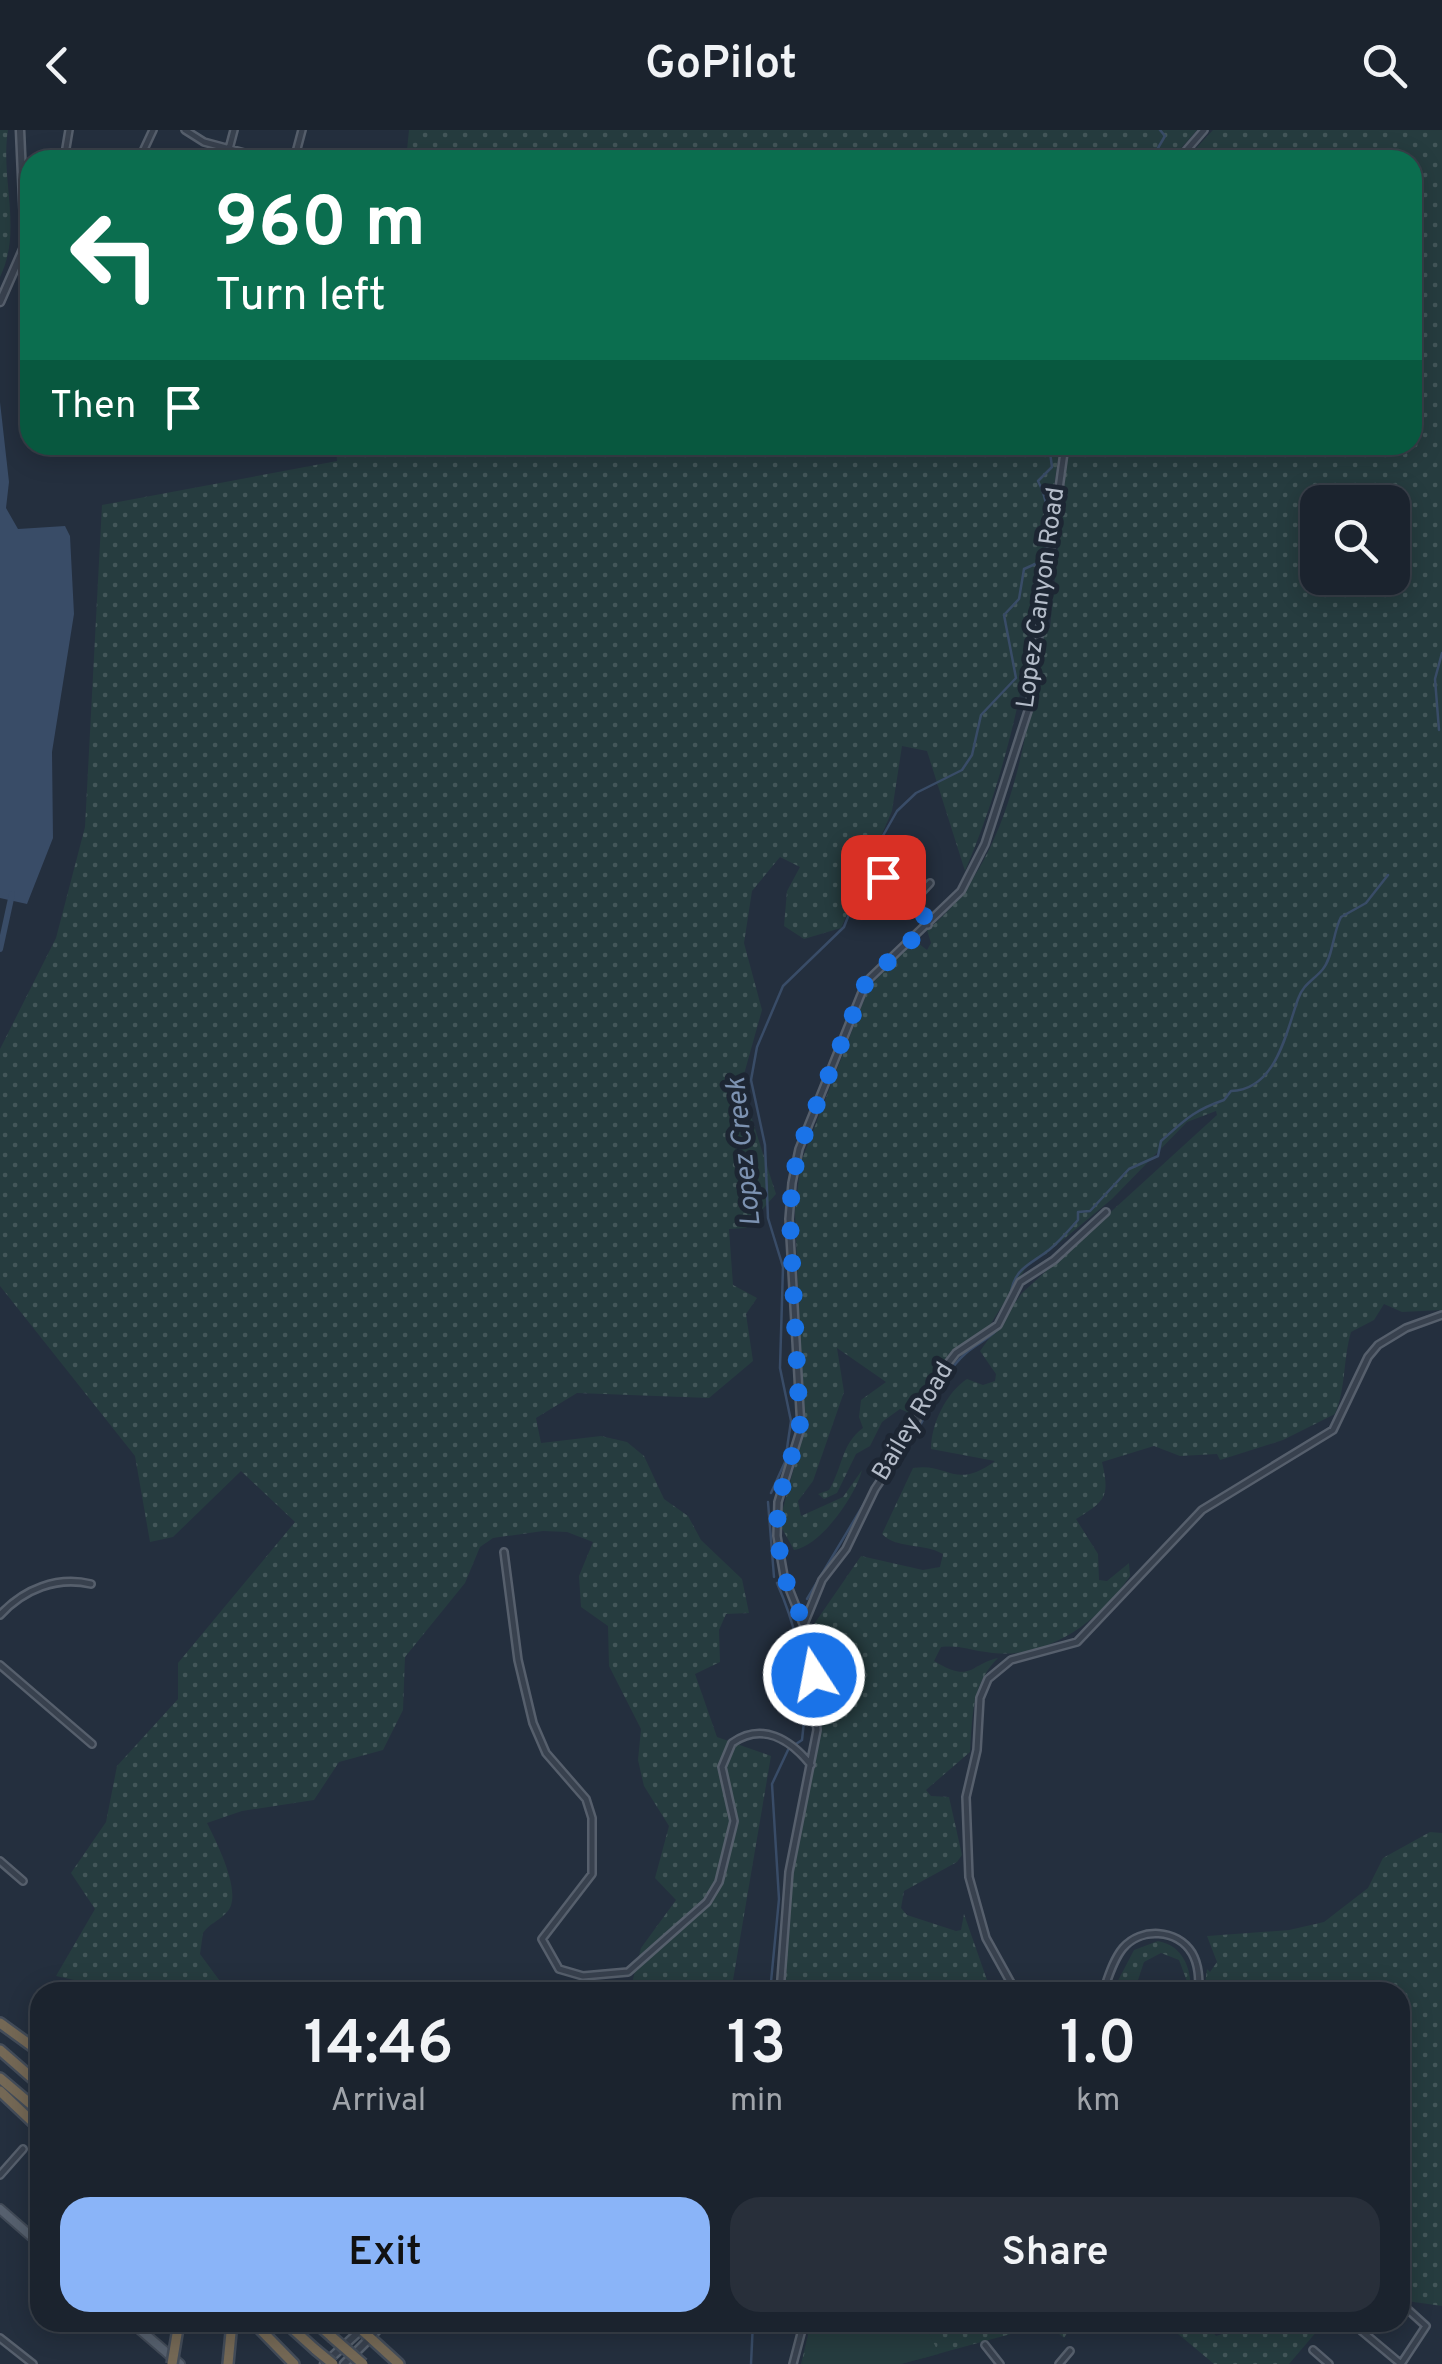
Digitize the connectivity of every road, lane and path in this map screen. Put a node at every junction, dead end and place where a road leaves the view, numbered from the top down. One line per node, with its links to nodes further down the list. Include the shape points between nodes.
1 (186, 130): 4 (street)
2 (234, 130): 4 (street)
3 (1204, 130): 6 (street)
4 (229, 149): 5 (street)
5 (233, 150)
6 (1187, 150)
7 (20, 266): 8 (street)
8 (0, 302)
9 (1064, 455): 15 (street, Lopez Canyon Road, via 1029,708 977,866)
10 (883, 877): 12 (street)
11 (930, 883): 13 (street)
12 (902, 892): 13 (street); 14 (street)
13 (916, 898): 15 (street)
14 (889, 910)
15 (928, 925): 21 (street, Lopez Canyon Road, via 866,982 799,1149 792,1183 800,1428 776,1519 784,1576)
16 (1106, 1212): 21 (street, Bailey Road, via 1020,1282 998,1325 956,1353 939,1375 912,1434 822,1580)
17 (1442, 1315): 28 (street, via 1378,1345 1333,1430 1202,1510 1076,1642 1011,1660 988,1678 966,1797 969,1877 986,1938)
18 (504, 1552): 24 (street, via 533,1723 592,1818 592,1874 542,1939 566,1972 610,1976 639,1965 716,1890 734,1814 722,1767 732,1743 756,1732 771,1734)
19 (91, 1584): 20 (street, via 70,1579 46,1585)
20 (0, 1615)
21 (804, 1624): 24 (street, Lopez Canyon Road, via 817,1715)
22 (0, 1665): 23 (street)
23 (92, 1744)
24 (811, 1765): 27 (street, Lopez Canyon Road, via 789,1872)
25 (0, 1861): 26 (street)
26 (23, 1881)
27 (781, 1982)
28 (1010, 1982)
29 (1108, 1982): 30 (street, via 1126,1945 1161,1933 1192,1952)
30 (1197, 1982)
31 (0, 2023): 32 (highway)
32 (30, 2045)
33 (0, 2050): 34 (highway)
34 (30, 2076)
35 (0, 2078): 37 (highway)
36 (0, 2092): 38 (highway)
37 (30, 2104)
38 (30, 2120)
39 (22, 2149): 40 (street)
40 (0, 2176)
41 (0, 2210): 42 (main road)
42 (30, 2236)
43 (1410, 2311): 73 (street, via 1426,2326)
44 (142, 2332): 61 (main road)
45 (178, 2332): 61 (highway, bridge)
46 (231, 2332): 62 (highway)
47 (263, 2332): 63 (highway)
48 (296, 2332): 65 (highway, bridge)
49 (326, 2332): 67 (highway, bridge)
50 (355, 2332): 64 (street)
51 (366, 2332): 56 (highway)
52 (376, 2332): 56 (street)
53 (801, 2332): 69 (street)
54 (1363, 2332): 73 (street)
55 (0, 2338): 60 (street)
56 (370, 2338): 66 (street); 68 (highway)
57 (984, 2345): 70 (street)
58 (1312, 2350): 72 (street)
59 (1070, 2351): 71 (street)
60 (33, 2364)
61 (176, 2364)
62 (228, 2364)
63 (294, 2364)
64 (324, 2364)
65 (333, 2364)
66 (344, 2364)
67 (363, 2364)
68 (398, 2364)
69 (793, 2364)
70 (1000, 2364)
71 (1059, 2364)
72 (1328, 2364)
73 (1401, 2364)

